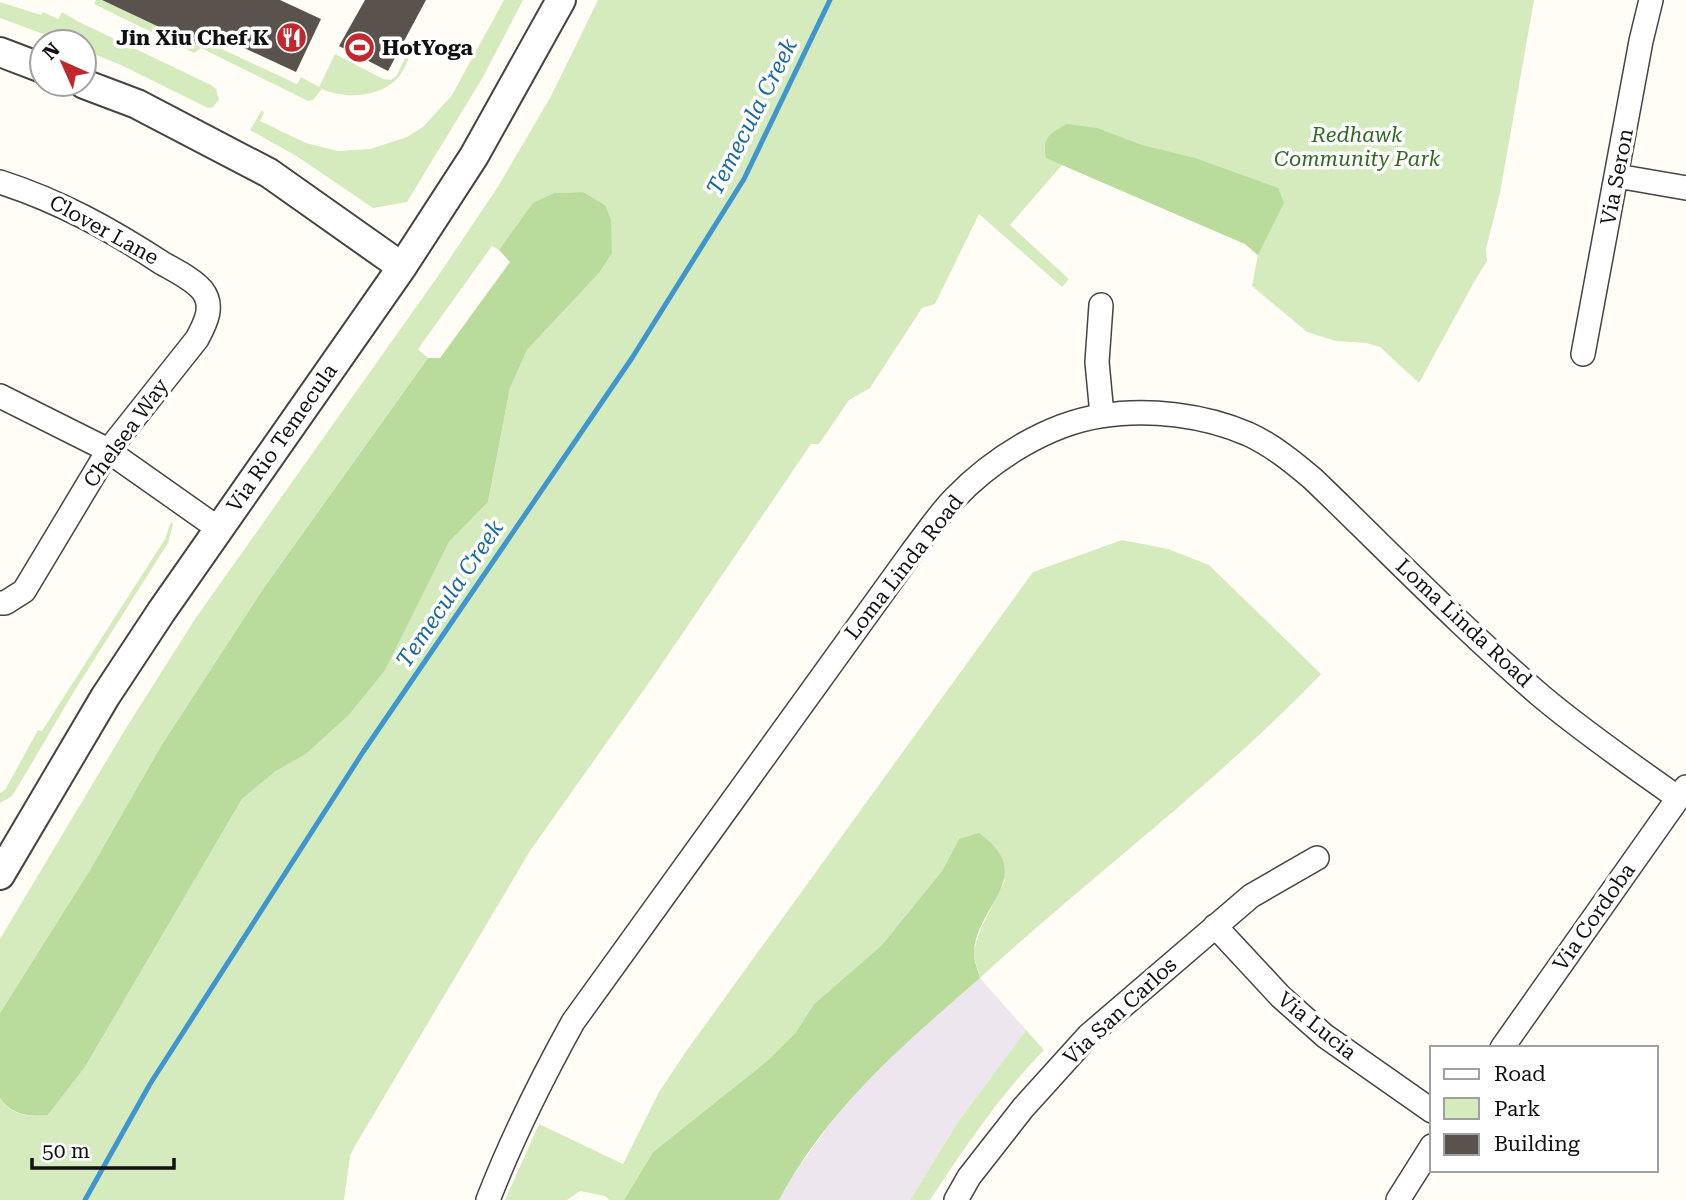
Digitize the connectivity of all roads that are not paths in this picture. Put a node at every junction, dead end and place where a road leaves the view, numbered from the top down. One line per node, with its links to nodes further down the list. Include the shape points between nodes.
1 (561, 0): 9 (street, Via Rio Temecula, via 474,156)
2 (1651, 0): 6 (street, Via Seron)
3 (0, 52): 4 (street)
4 (28, 63)
5 (98, 89): 9 (street, via 137,104 269,173)
6 (1618, 176): 8 (street); 12 (street, Via Seron)
7 (0, 182): 10 (street, Clover Lane, via 77,211)
8 (1686, 188)
9 (402, 267): 16 (street, Via Rio Temecula)
10 (202, 290): 15 (street, Chelsea Way, via 208,319 197,340)
11 (1101, 305): 14 (street, via 1097,362)
12 (1583, 354)
13 (0, 396): 15 (street)
14 (1102, 415): 18 (street, Loma Linda Road, via 1161,414 1209,421 1248,434 1281,453 1533,689 1586,732); 26 (street, Loma Linda Road, via 1043,435 994,463 955,497 573,1021 538,1084)
15 (108, 451): 16 (street); 17 (street, Chelsea Way, via 24,591)
16 (219, 528): 19 (street, Via Rio Temecula)
17 (0, 603)
18 (1682, 792): 23 (street, Via Cordoba)
19 (8, 842): 21 (street, Via Rio Temecula)
20 (1317, 858): 22 (street, Via San Carlos, via 1251,897)
21 (0, 876)
22 (1215, 926): 24 (street, Via Lucia, via 1281,997 1325,1036); 27 (street, Via San Carlos, via 1089,1035 1023,1108)
23 (1503, 1046)
24 (1430, 1110)
25 (1430, 1149): 28 (street)
26 (488, 1200)
27 (956, 1200)
28 (1398, 1200)

